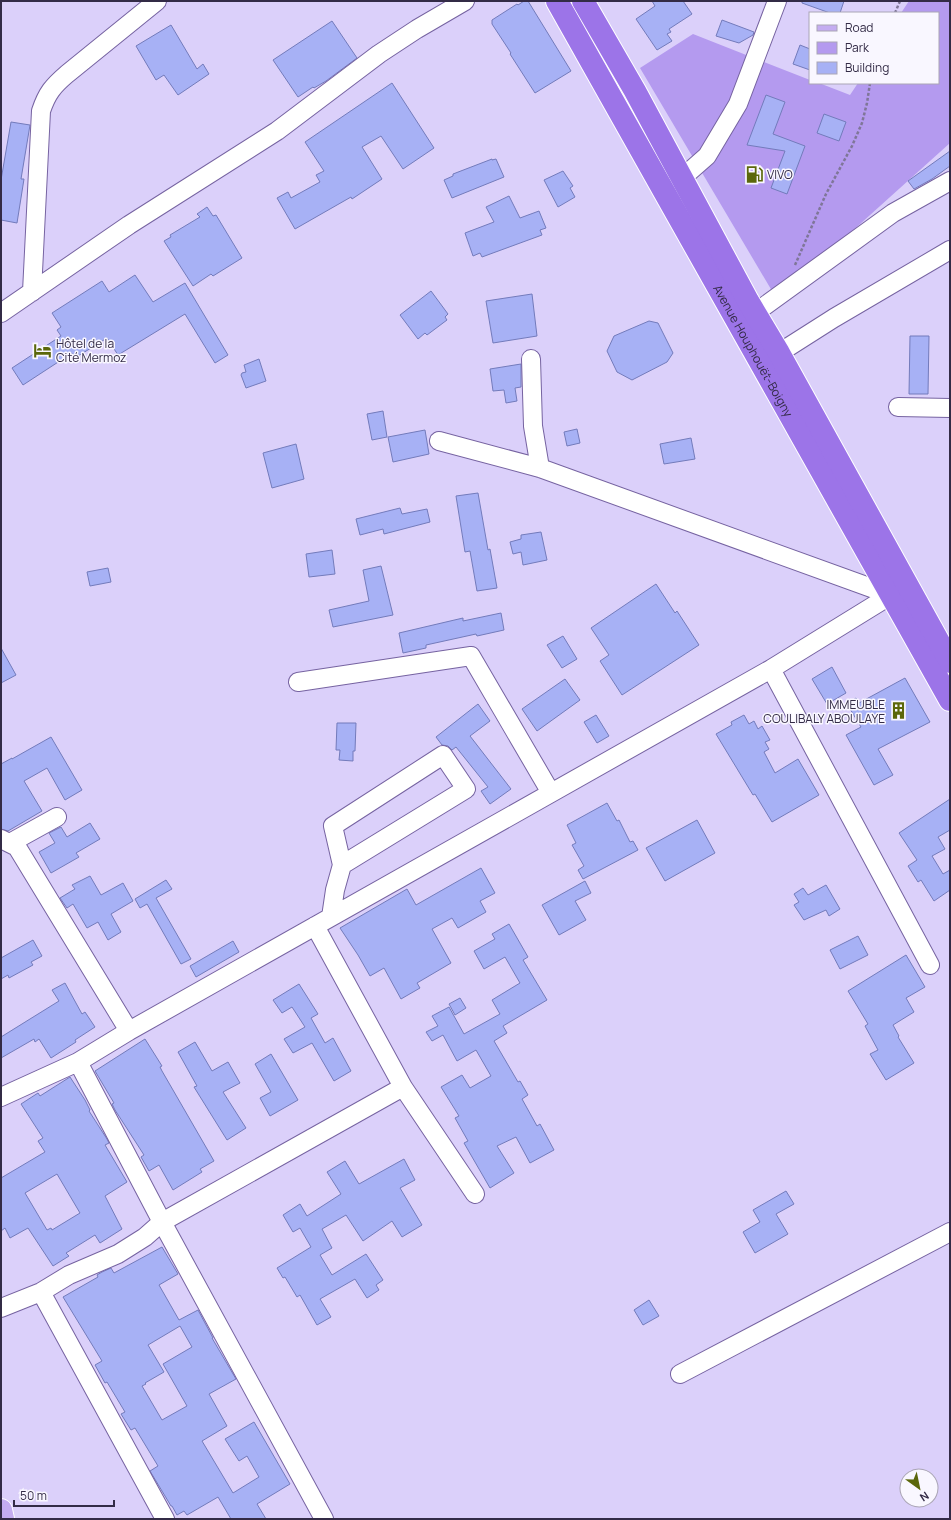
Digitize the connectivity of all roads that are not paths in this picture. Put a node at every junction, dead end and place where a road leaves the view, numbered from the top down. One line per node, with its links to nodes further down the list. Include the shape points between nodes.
1 (157, 1): 10 (street, via 53,86 45,97 41,111)
2 (465, 1): 10 (street, via 379,54 277,131 129,225)
3 (557, 1): 8 (highway, Avenue Houphouët-Boigny)
4 (583, 1): 6 (highway, Avenue Houphouët-Boigny)
5 (777, 1): 6 (street, via 738,104 707,156)
6 (682, 178): 8 (street); 12 (highway, Avenue Houphouët-Boigny)
7 (950, 181): 12 (street, via 893,213)
8 (663, 190): 19 (highway, Avenue Houphouët-Boigny)
9 (950, 250): 13 (street)
10 (32, 292): 11 (street)
11 (1, 313)
12 (755, 313): 13 (highway, Avenue Houphouët-Boigny)
13 (779, 353): 20 (highway, Avenue Houphouët-Boigny)
14 (531, 359): 18 (street, via 533,426)
15 (898, 407): 16 (street)
16 (950, 408)
17 (438, 441): 18 (street)
18 (540, 468): 19 (street)
19 (891, 595): 21 (street); 23 (highway, Avenue Houphouët-Boigny)
20 (950, 662)
21 (771, 669): 24 (street); 30 (street)
22 (298, 682): 24 (street, via 471,656)
23 (950, 700)
24 (551, 793): 28 (street)
25 (57, 817): 26 (street)
26 (5, 841): 31 (street, via 17,846)
27 (342, 865): 27 (street, via 333,826 444,755 466,789); 28 (street)
28 (331, 917): 29 (street)
29 (315, 926): 31 (street); 33 (street)
30 (930, 965)
31 (129, 1031): 32 (street)
32 (78, 1062): 34 (street); 36 (street)
33 (403, 1087): 35 (street); 36 (street)
34 (1, 1097)
35 (475, 1194)
36 (162, 1222): 38 (street, via 145,1237 118,1254 69,1274); 44 (street)
37 (950, 1232): 40 (street)
38 (41, 1292): 39 (street); 43 (street)
39 (1, 1308)
40 (680, 1374)
41 (1, 1510): 42 (main road)
42 (3, 1519)
43 (165, 1519)
44 (324, 1519)

